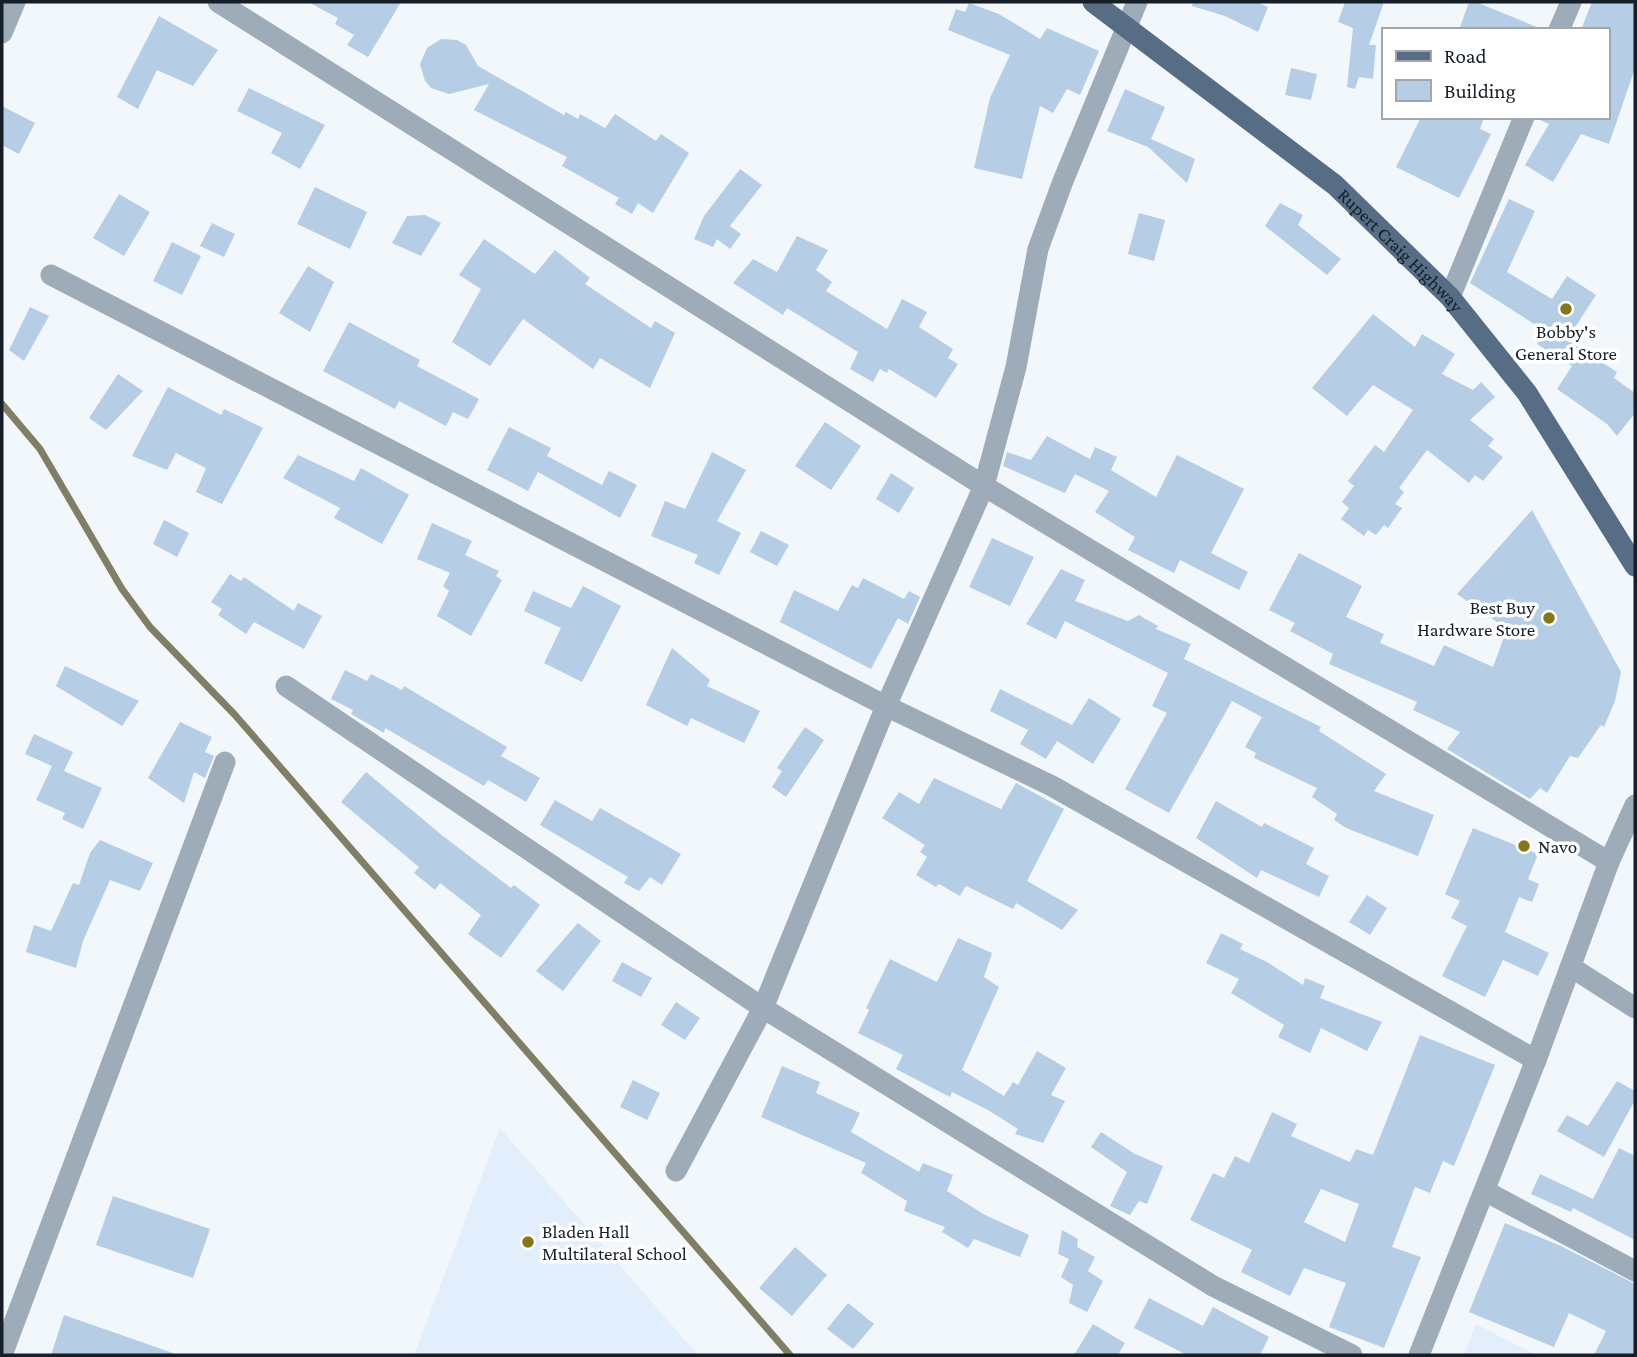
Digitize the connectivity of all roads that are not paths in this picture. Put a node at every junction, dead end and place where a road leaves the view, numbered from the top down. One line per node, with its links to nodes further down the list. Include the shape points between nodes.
1 (15, 2): 8 (street)
2 (218, 2): 12 (street)
3 (1093, 2): 6 (main road, Rupert Craig Highway)
4 (1137, 2): 6 (street)
5 (1571, 2): 7 (street)
6 (1127, 26): 11 (main road, Rupert Craig Highway, via 1335,185); 12 (street, via 1038,248 1016,368)
7 (1560, 28)
8 (2, 33)
9 (1523, 119): 11 (street)
10 (51, 275): 15 (street)
11 (1450, 297): 13 (main road, Rupert Craig Highway, via 1527,393)
12 (984, 486): 15 (street); 18 (street)
13 (1635, 566)
14 (286, 686): 20 (street)
15 (886, 706): 20 (street); 22 (street, via 1052,786)
16 (225, 762): 26 (street)
17 (1635, 804): 18 (street)
18 (1609, 862): 19 (street)
19 (1571, 967): 21 (street); 22 (street)
20 (763, 1007): 23 (street); 27 (street, via 1213,1286)
21 (1635, 1008)
22 (1536, 1060): 24 (street)
23 (676, 1171)
24 (1485, 1191): 25 (street); 28 (street)
25 (1635, 1271)
26 (2, 1355)
27 (1352, 1355)
28 (1419, 1355)

